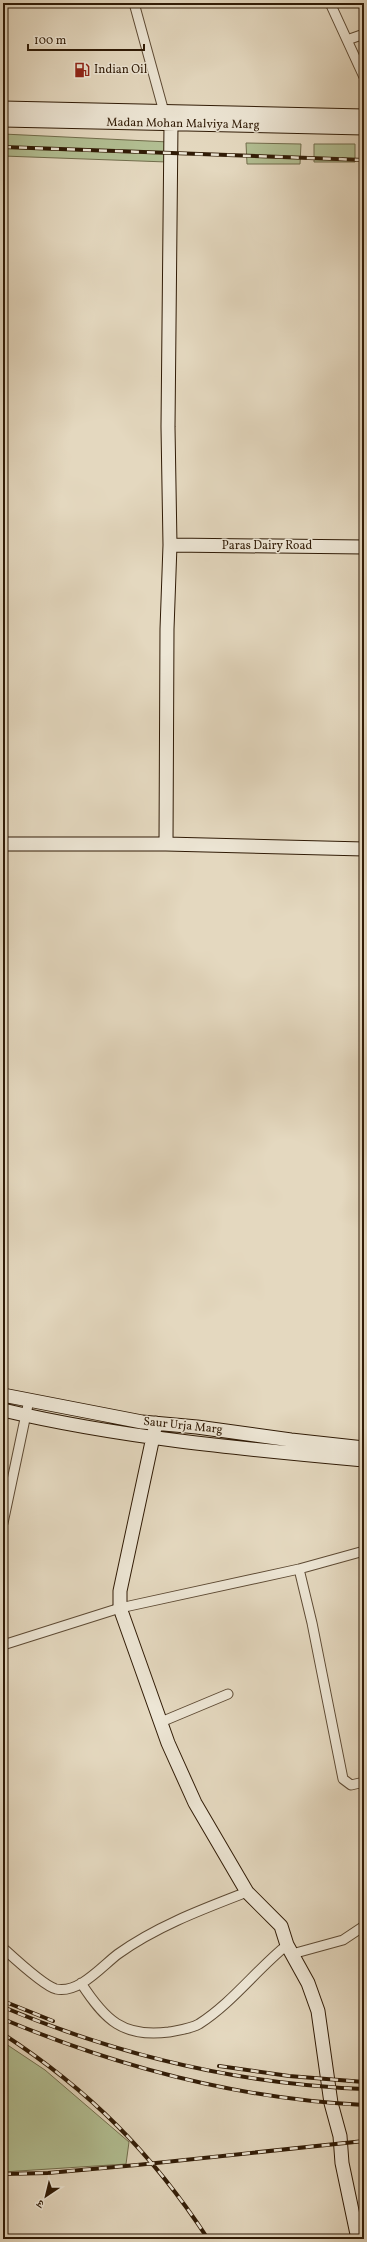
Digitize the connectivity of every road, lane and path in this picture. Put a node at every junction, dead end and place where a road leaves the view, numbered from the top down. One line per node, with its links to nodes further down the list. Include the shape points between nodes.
1 (134, 3): 7 (street)
2 (330, 3): 4 (street)
3 (364, 34): 4 (street)
4 (347, 40): 5 (street)
5 (364, 76)
6 (3, 108): 7 (street, Madan Mohan Malviya Marg)
7 (164, 112): 8 (street, Madan Mohan Malviya Marg)
8 (364, 116)
9 (3, 120): 10 (street, Madan Mohan Malviya Marg)
10 (172, 124): 11 (street, Madan Mohan Malviya Marg); 12 (street, via 168,419)
11 (364, 128)
12 (170, 545): 13 (street, Paras Dairy Road); 15 (street)
13 (364, 547)
14 (3, 844): 15 (street)
15 (166, 844): 16 (street)
16 (364, 850)
17 (3, 1395): 18 (street, Saur Urja Marg)
18 (29, 1400): 20 (street); 21 (street, Saur Urja Marg)
19 (3, 1410): 20 (street, Saur Urja Marg)
20 (26, 1415): 22 (street, Saur Urja Marg); 25 (street)
21 (156, 1424): 22 (street); 23 (street, Saur Urja Marg)
22 (153, 1437): 24 (street, Saur Urja Marg, via 278,1453); 28 (street, via 120,1591)
23 (364, 1448)
24 (364, 1460)
25 (3, 1523)
26 (364, 1551): 27 (street)
27 (299, 1569): 28 (street); 32 (street, via 316,1639 343,1779 351,1785)
28 (120, 1608): 29 (street); 31 (street)
29 (3, 1645)
30 (228, 1694): 31 (street)
31 (161, 1722): 33 (street, via 195,1803)
32 (364, 1782)
33 (247, 1892): 36 (street, via 277,1919); 37 (street, via 151,1934 119,1953)
34 (364, 1926): 36 (street, via 343,1940)
35 (3, 1948): 37 (street, via 55,1989 63,1990)
36 (290, 1950): 37 (street, via 267,1961 224,2003 199,2023 182,2030 153,2034 127,2030 100,2009); 38 (street, via 308,1983 318,2011 331,2103 340,2136 342,2163)
37 (81, 1983)
38 (358, 2239)

